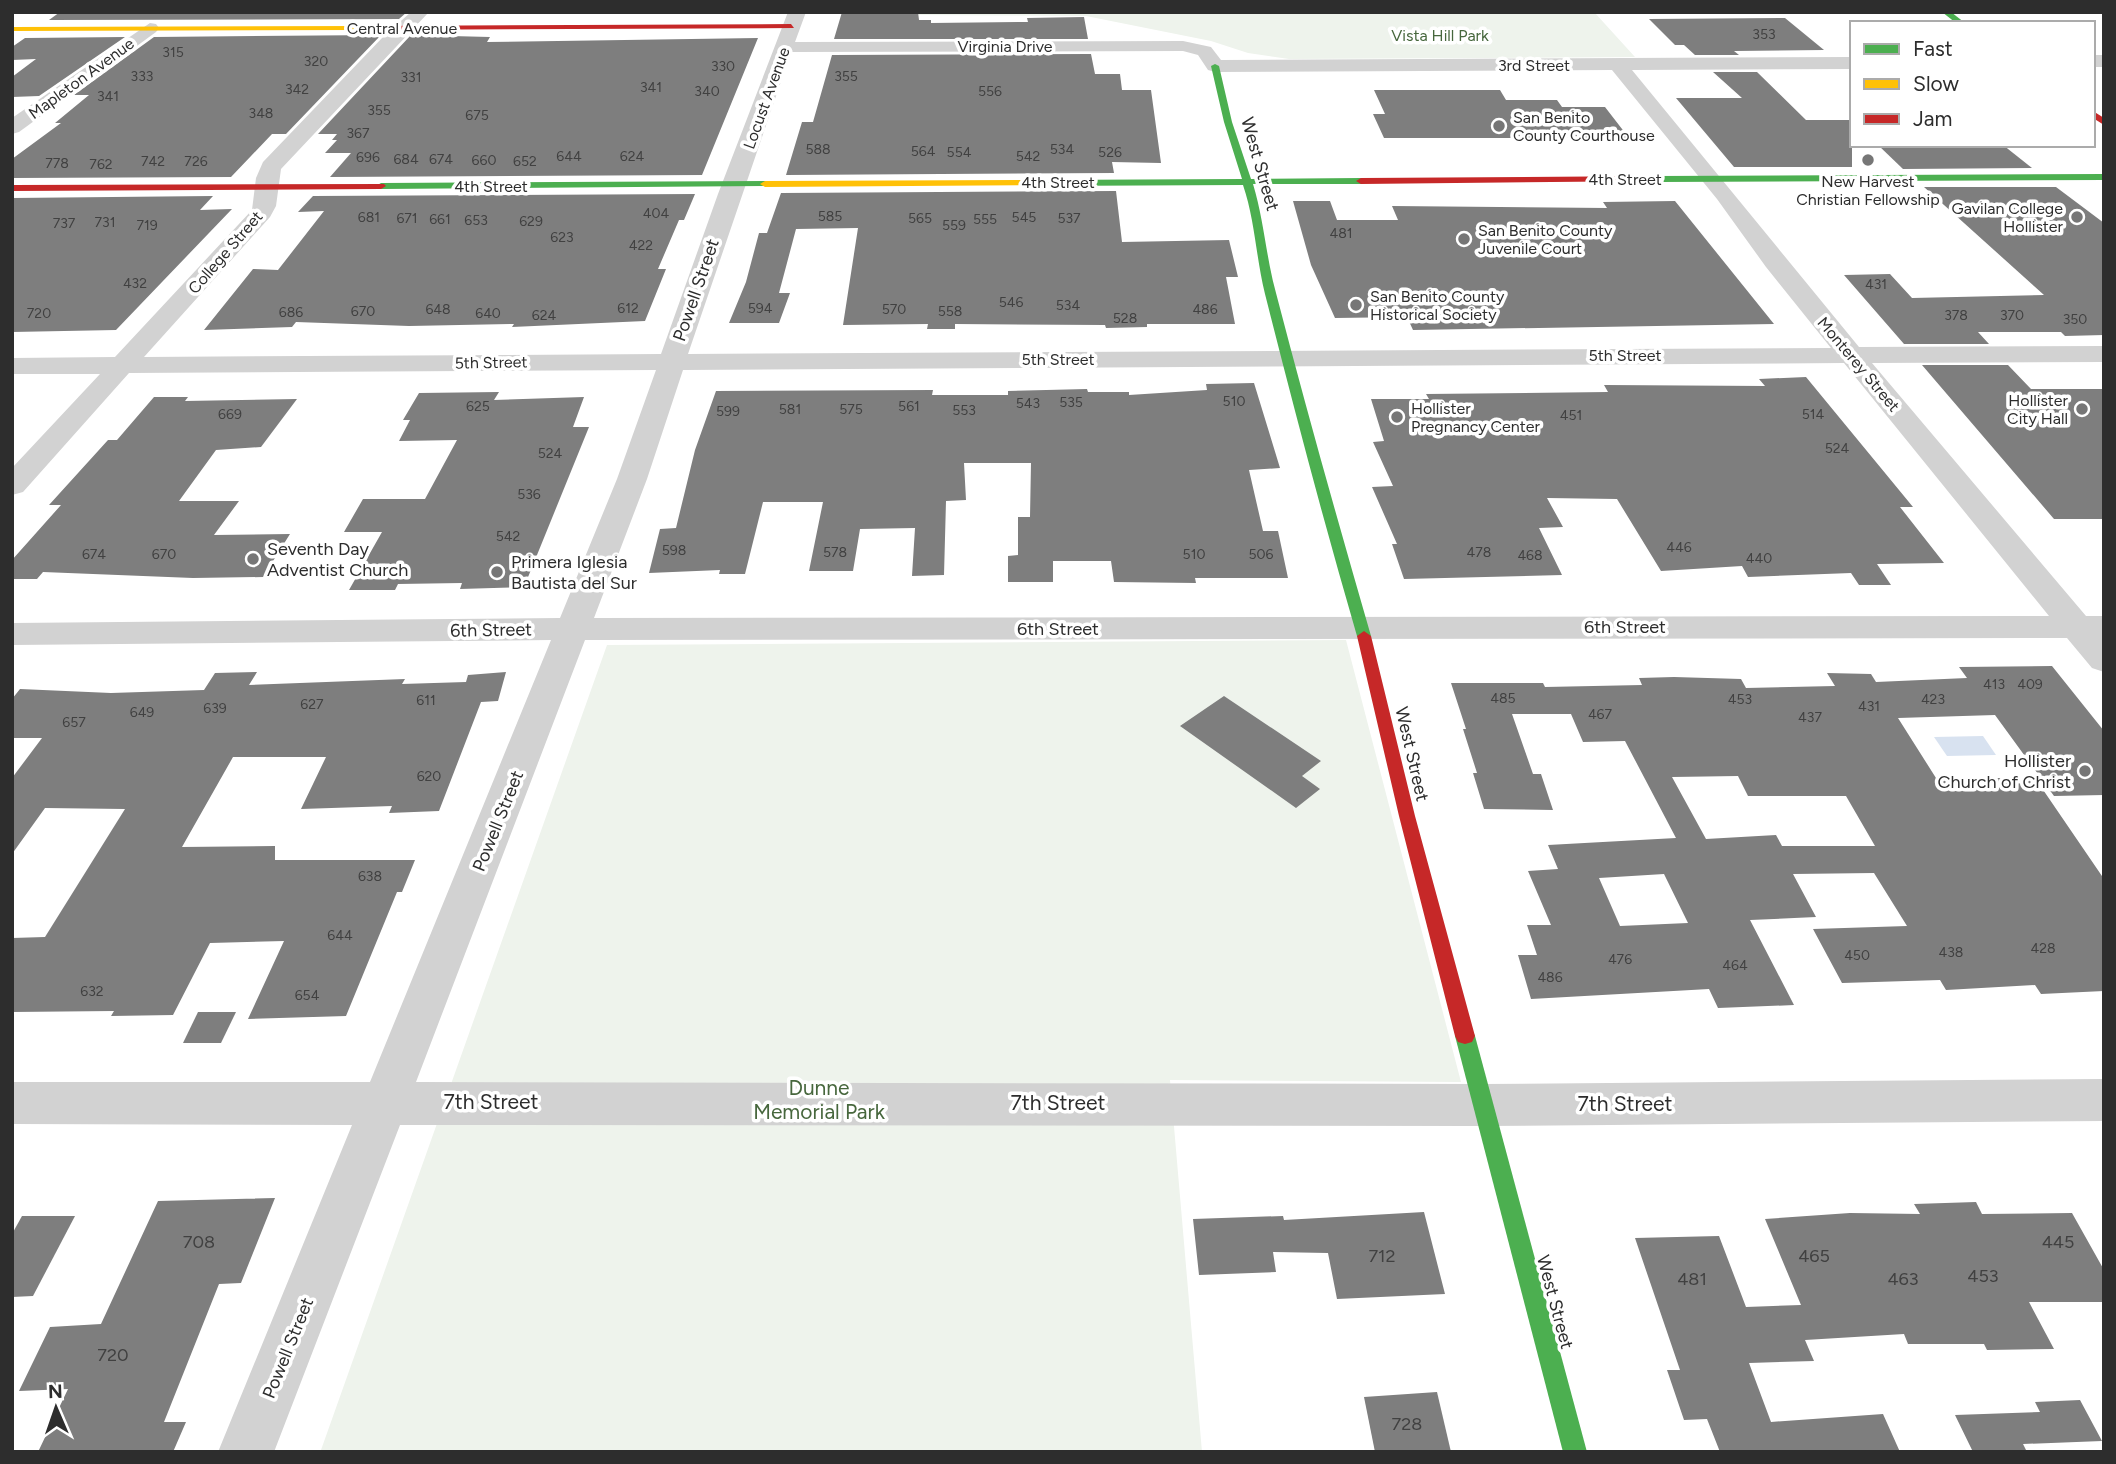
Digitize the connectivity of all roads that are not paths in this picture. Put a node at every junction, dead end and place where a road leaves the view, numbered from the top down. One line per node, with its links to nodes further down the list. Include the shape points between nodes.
1 (794, 19): 2 (street, Central Avenue); 5 (street, Locust Avenue)
2 (413, 20): 3 (street, Central Avenue); 14 (street, College Street, via 271,167)
3 (150, 28): 4 (street, Central Avenue); 9 (street, Mapleton Avenue)
4 (12, 29)
5 (785, 47): 8 (street, Virginia Drive, via 1183,46 1205,51); 13 (street, Locust Avenue)
6 (1850, 63): 7 (street, 3rd Street)
7 (1618, 65): 8 (street, 3rd Street); 11 (street, Monterey Street)
8 (1215, 66): 12 (street, West Street)
9 (12, 128)
10 (2104, 177): 11 (street, 4th Street)
11 (1712, 178): 12 (street, 4th Street); 17 (street, Monterey Street)
12 (1249, 182): 13 (street, 4th Street); 18 (street, West Street, via 1262,261)
13 (734, 184): 14 (street, 4th Street); 19 (street, Powell Street)
14 (266, 187): 15 (street, 4th Street); 21 (street, College Street, via 262,212)
15 (12, 188)
16 (2104, 354): 17 (street, 5th Street)
17 (1852, 356): 18 (street, 5th Street); 24 (street, Monterey Street)
18 (1287, 359): 19 (street, 5th Street); 23 (street, West Street)
19 (672, 361): 21 (street, 5th Street); 25 (street, Powell Street)
20 (12, 366): 21 (street, 5th Street)
21 (124, 366): 22 (street, College Street)
22 (12, 486)
23 (1362, 627): 24 (street, 6th Street); 25 (street, 6th Street); 31 (street, West Street)
24 (2090, 627): 27 (street, Monterey Street)
25 (574, 629): 26 (street, 6th Street); 29 (street, Powell Street)
26 (12, 634)
27 (2104, 660)
28 (2104, 1100): 31 (street, 7th Street)
29 (387, 1101): 30 (street, 7th Street); 31 (street, 7th Street); 32 (street, Powell Street)
30 (12, 1103)
31 (1482, 1105): 33 (street, West Street)
32 (246, 1452)
33 (1575, 1452)

